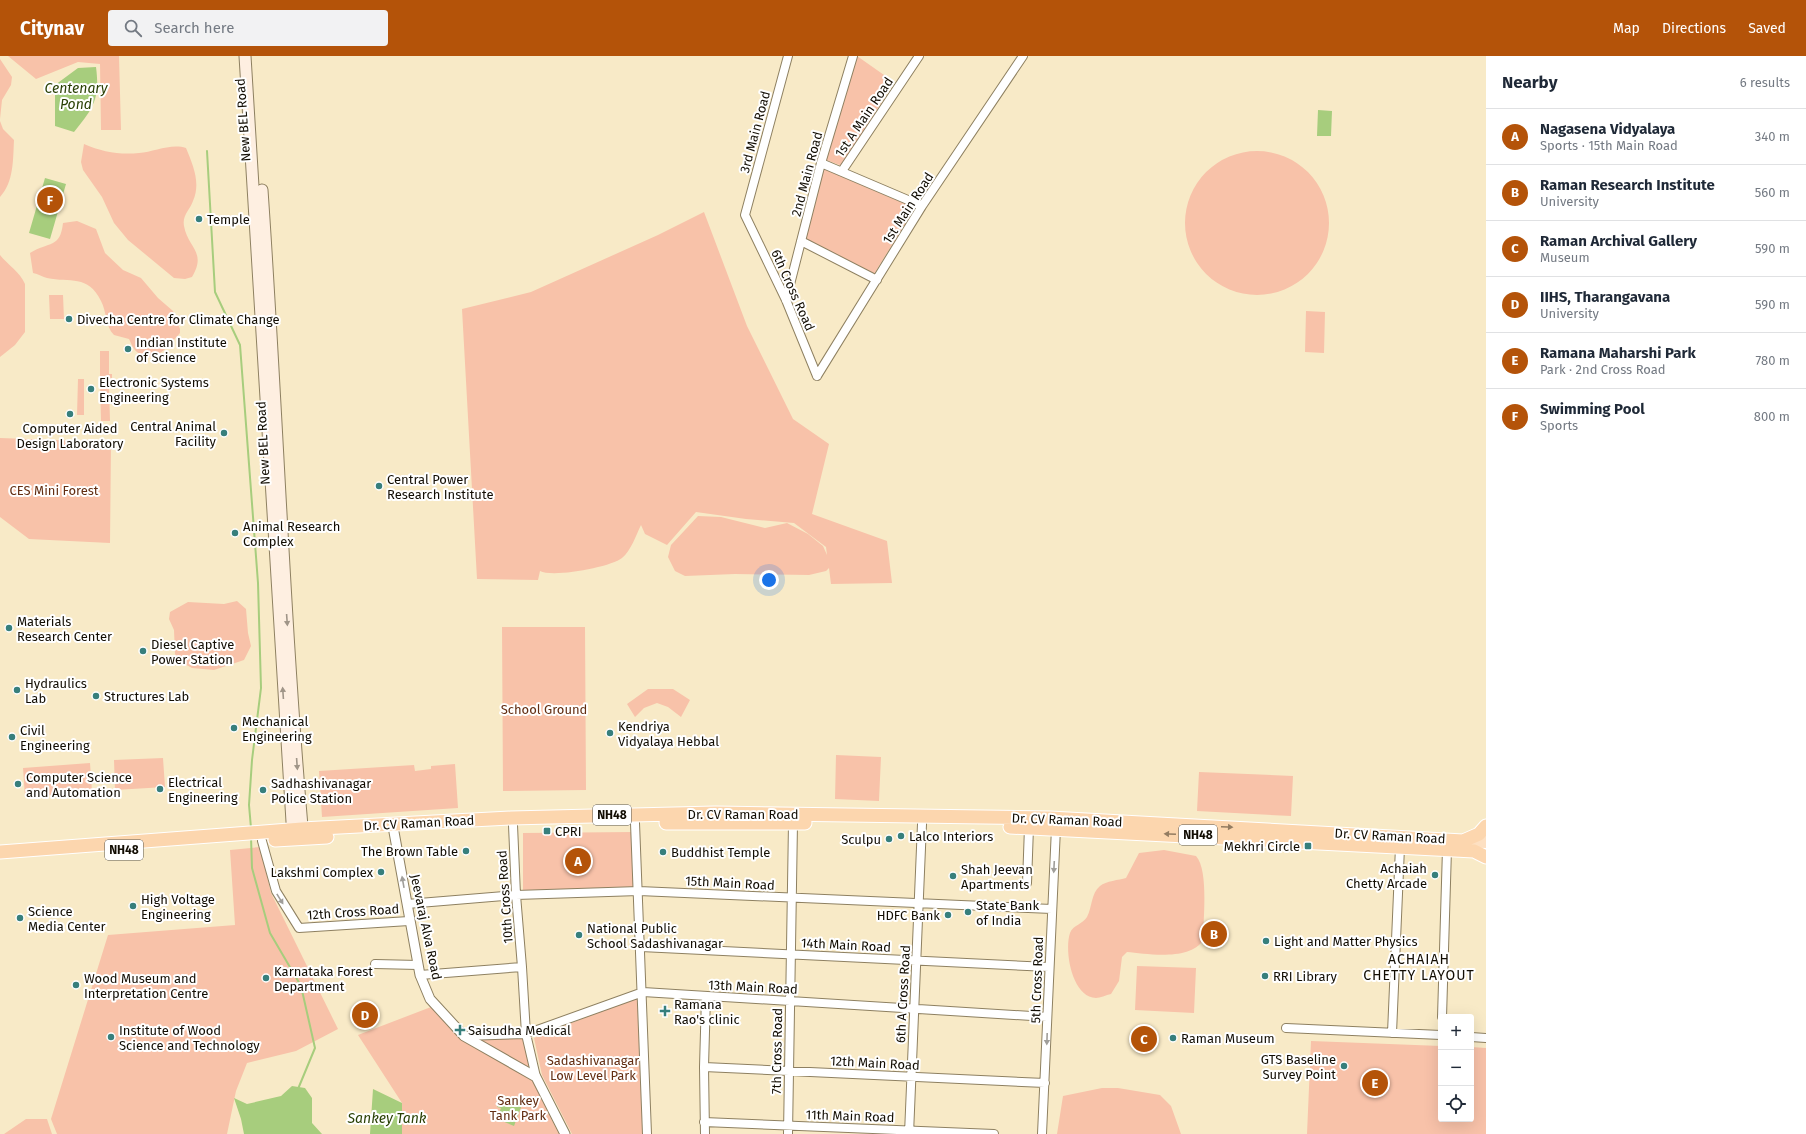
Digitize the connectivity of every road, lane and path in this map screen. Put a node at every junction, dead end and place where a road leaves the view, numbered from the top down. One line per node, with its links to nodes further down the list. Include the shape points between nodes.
1 (245, 56): 22 (main road, New BEL Road, one-way to 1)
2 (251, 56): 22 (main road, New BEL Road, one-way to 22, via 256,96 272,342)
3 (788, 56): 10 (street, 3rd Main Road)
4 (853, 56): 7 (street, 2nd Main Road)
5 (919, 56): 8 (street, 1st A Main Road)
6 (1023, 56): 9 (street, 1st Main Road)
7 (821, 163): 8 (street); 11 (street, 2nd Main Road)
8 (842, 171): 9 (street)
9 (922, 206): 12 (street, 1st Main Road)
10 (745, 215): 13 (street, 6th Cross Road)
11 (801, 241): 12 (street); 13 (street, 2nd Main Road)
12 (877, 280): 14 (street, 1st Main Road)
13 (786, 300): 14 (street, 6th Cross Road)
14 (817, 376)
15 (635, 822): 16 (highway, Dr. CV Raman Road / NH48); 18 (highway, Dr. CV Raman Road / NH48); 34 (street)
16 (793, 823): 17 (highway, Dr. CV Raman Road / NH48); 36 (street, 7th Cross Road)
17 (922, 824): 20 (highway, Dr. CV Raman Road / NH48); 38 (street, 6th A Cross Road)
18 (513, 825): 23 (highway, Dr. CV Raman Road / NH48); 35 (street, 10th Cross Road)
19 (1486, 826): 25 (highway, NH48, via 1479,834)
20 (1029, 827): 21 (highway, Dr. CV Raman Road / NH48); 33 (street)
21 (1056, 828): 27 (highway, Dr. CV Raman Road / NH48, one-way to 21); 39 (street, 5th Cross Road, one-way to 39)
22 (297, 834): 23 (highway, Dr. CV Raman Road / NH48); 24 (highway, Dr. CV Raman Road / NH48); 25 (highway, Dr. CV Raman Road / NH48, one-way to 25, via 511,818 622,814 751,814 1050,818)
23 (395, 836): 37 (street, Jeevaraj Alva Road, one-way to 23)
24 (253, 838): 30 (highway, Dr. CV Raman Road / NH48); 32 (highway, Dr. CV Raman Road / NH48); 40 (street, 12th Cross Road, one-way to 40, via 276,891 299,928)
25 (1463, 840): 26 (main road, Dr. CV Raman Road)
26 (1486, 842)
27 (1400, 847): 28 (highway, Dr. CV Raman Road / NH48); 56 (street)
28 (1447, 849): 29 (highway, Dr. CV Raman Road / NH48); 53 (street)
29 (1480, 851): 31 (highway)
30 (0, 852)
31 (1486, 857)
32 (0, 858)
33 (1027, 883)
34 (639, 891): 35 (street, 15th Main Road); 36 (street, 15th Main Road); 41 (street)
35 (516, 895): 37 (street, 15th Main Road); 46 (street, 10th Cross Road)
36 (792, 898): 38 (street, 15th Main Road); 42 (street, 7th Cross Road)
37 (407, 904): 40 (street, Jeevaraj Alva Road)
38 (920, 904): 39 (street, 15th Main Road); 43 (street, 6th A Cross Road)
39 (1052, 909): 47 (street, 5th Cross Road)
40 (409, 920): 45 (street, Jeevaraj Alva Road)
41 (641, 947): 42 (street, 14th Main Road); 49 (street)
42 (791, 954): 43 (street, 14th Main Road); 51 (street, 7th Cross Road)
43 (917, 961): 47 (street, 14th Main Road); 52 (street, 6th A Cross Road)
44 (375, 964): 45 (street)
45 (418, 964): 48 (street, Jeevaraj Alva Road)
46 (522, 967): 48 (street); 57 (street, 10th Cross Road)
47 (1049, 967): 54 (street, 5th Cross Road)
48 (420, 975): 59 (street, Jeevaraj Alva Road, via 430,999)
49 (643, 992): 50 (street, 13th Main Road); 57 (street, 13th Main Road); 71 (street)
50 (706, 996): 51 (street, 13th Main Road); 62 (street)
51 (790, 1001): 52 (street, 13th Main Road); 63 (street, 7th Cross Road)
52 (915, 1009): 54 (street, 13th Main Road); 65 (street, 6th A Cross Road)
53 (1442, 1014)
54 (1047, 1017): 66 (street, 5th Cross Road, one-way to 66)
55 (1286, 1028): 56 (street)
56 (1392, 1033): 58 (street)
57 (526, 1034): 59 (street, 13th Main Road); 64 (street, 10th Cross Road)
58 (1438, 1035)
59 (464, 1036): 64 (street, Jeevaraj Alva Road)
60 (1474, 1037): 61 (street)
61 (1486, 1038)
62 (704, 1067): 63 (street, 12th Main Road); 67 (street)
63 (789, 1071): 65 (street, 12th Main Road); 68 (street, 7th Cross Road)
64 (536, 1077): 70 (street)
65 (911, 1077): 66 (street, 12th Main Road); 69 (street, 6th A Cross Road)
66 (1045, 1083): 74 (street, 5th Cross Road)
67 (704, 1122): 68 (street, 11th Main Road); 72 (street)
68 (788, 1130): 69 (street, 11th Main Road)
69 (909, 1132): 73 (street, 11th Main Road)
70 (565, 1134)
71 (647, 1134)
72 (705, 1134)
73 (994, 1134)
74 (1042, 1134)

